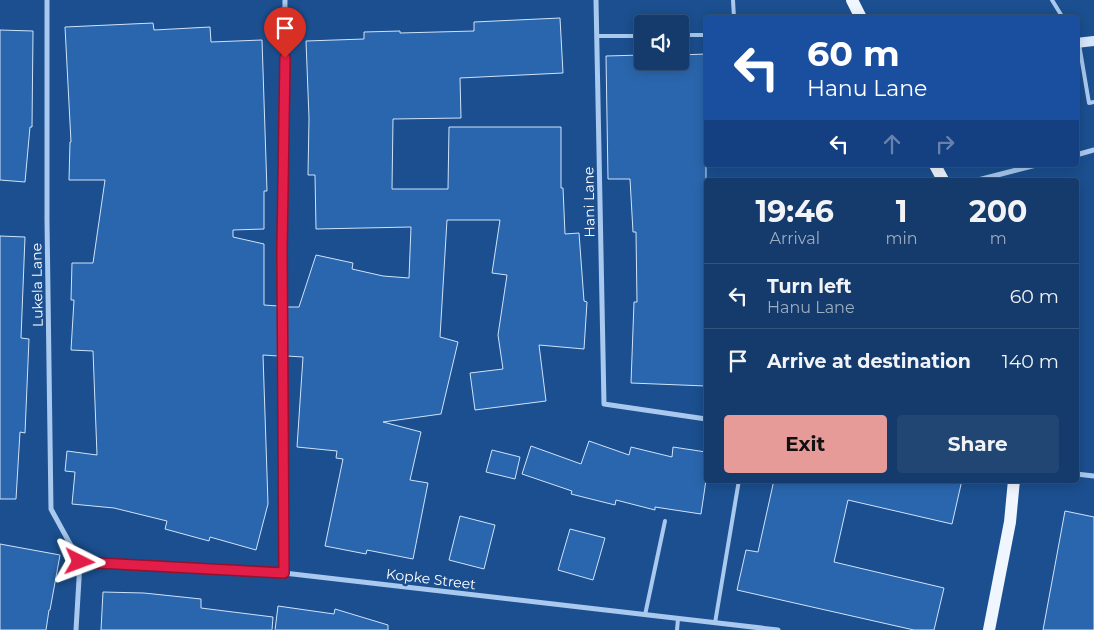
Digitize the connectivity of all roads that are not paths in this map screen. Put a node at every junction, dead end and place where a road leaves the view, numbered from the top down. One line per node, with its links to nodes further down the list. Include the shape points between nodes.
1 (47, 0): 28 (street, Lukela Lane, via 51,509)
2 (285, 0): 29 (street, via 282,250)
3 (596, 0): 12 (street, Hani Lane)
4 (733, 0): 7 (lane)
5 (852, 0): 8 (main road)
6 (1052, 0): 9 (lane)
7 (734, 15)
8 (860, 15)
9 (1061, 15)
10 (689, 35): 11 (lane)
11 (704, 35)
12 (597, 36): 13 (lane); 22 (street, Hani Lane, via 604,404)
13 (634, 36)
14 (1079, 41): 15 (street)
15 (1094, 41)
16 (1079, 51): 17 (lane, via 1089,103)
17 (1094, 102)
18 (1094, 150): 19 (street)
19 (1079, 154)
20 (1028, 167): 21 (street)
21 (986, 178)
22 (704, 419)
23 (1079, 474): 24 (street)
24 (1094, 476)
25 (739, 483): 32 (lane)
26 (1014, 483): 37 (main road, via 1010,522)
27 (665, 521): 30 (lane)
28 (80, 562): 29 (street, Kopke Street); 34 (street)
29 (284, 573): 30 (street, Kopke Street)
30 (645, 615): 31 (street, Kopke Street)
31 (678, 619): 32 (street, Kopke Street); 35 (lane)
32 (716, 623): 33 (street, Kopke Street)
33 (740, 628): 36 (street, Kopke Street)
34 (76, 630)
35 (676, 630)
36 (778, 630)
37 (989, 630)

